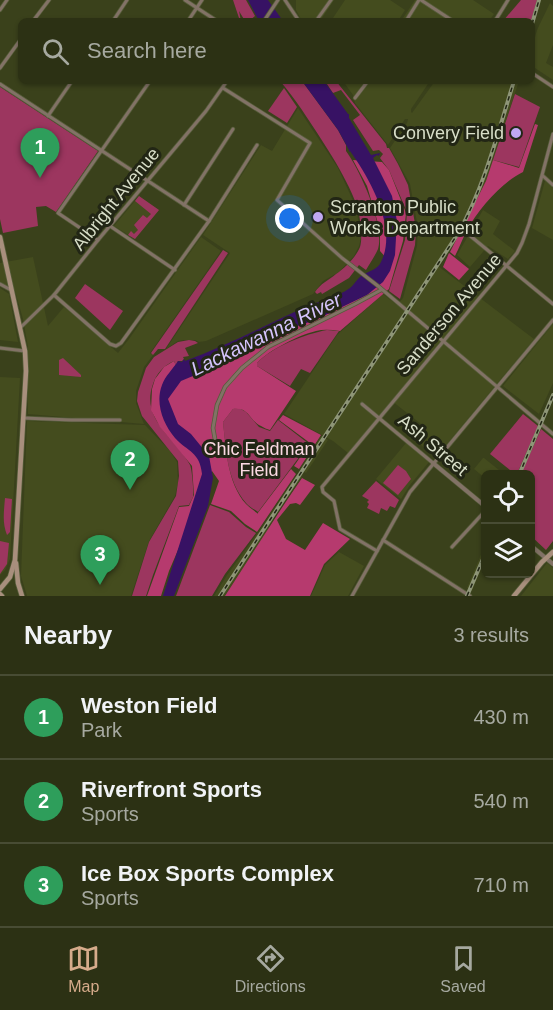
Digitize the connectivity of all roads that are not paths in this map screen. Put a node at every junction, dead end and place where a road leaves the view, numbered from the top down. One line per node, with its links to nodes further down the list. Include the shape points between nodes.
1 (7, 0): 12 (street)
2 (49, 0): 13 (street)
3 (127, 0): 14 (street)
4 (185, 0): 11 (street)
5 (202, 0): 11 (street)
6 (285, 0): 18 (street)
7 (331, 0): 19 (street)
8 (420, 0): 20 (street); 21 (street)
9 (508, 0): 22 (street)
10 (277, 2): 17 (street)
11 (197, 8): 15 (street); 16 (street)
12 (0, 10)
13 (35, 18)
14 (115, 18)
15 (190, 18)
16 (212, 18)
17 (266, 18)
18 (297, 18)
19 (317, 18)
20 (408, 18)
21 (448, 18)
22 (497, 18)
23 (18, 43): 24 (street)
24 (0, 68)
25 (535, 75): 31 (street)
26 (0, 84): 34 (street)
27 (70, 84): 34 (street)
28 (148, 84): 38 (street)
29 (225, 84): 32 (street, Albright Avenue)
30 (366, 84): 33 (street)
31 (553, 87)
32 (223, 88): 40 (street, Albright Avenue); 51 (street, via 310,143 277,200)
33 (355, 98)
34 (48, 116): 38 (street)
35 (233, 129): 42 (street)
36 (553, 134): 39 (street, Sanderson Avenue)
37 (257, 145): 43 (street)
38 (102, 151): 40 (street); 47 (street, via 58,213)
39 (543, 176): 41 (street); 48 (street, Sanderson Avenue, via 522,243)
40 (147, 181): 42 (street); 44 (street, Albright Avenue)
41 (553, 185)
42 (184, 205): 43 (street)
43 (209, 221): 49 (street)
44 (110, 226): 47 (street, Albright Avenue); 49 (street)
45 (468, 234): 48 (street)
46 (0, 237): 52 (main road)
47 (98, 240): 53 (street, Albright Avenue)
48 (507, 266): 54 (street); 57 (street, Sanderson Avenue)
49 (175, 270): 53 (street, via 116,346)
50 (0, 284): 52 (street)
51 (380, 288): 57 (street); 66 (street, via 268,347 242,368 225,387 217,405 213,428)
52 (12, 291): 56 (main road)
53 (54, 295): 56 (street, Albright Avenue)
54 (553, 304)
55 (553, 320): 60 (street)
56 (19, 328): 59 (main road)
57 (443, 342): 60 (street); 63 (street, Sanderson Avenue)
58 (0, 348): 59 (street)
59 (25, 351): 62 (main road)
60 (497, 386): 65 (street); 67 (street)
61 (362, 404): 63 (street, Ash Street)
62 (23, 418): 64 (street); 75 (main road)
63 (379, 418): 67 (street, Ash Street); 73 (street, Sanderson Avenue, via 322,487 334,501 340,529)
64 (120, 420)
65 (552, 431)
66 (218, 456)
67 (433, 463): 68 (street, Ash Street); 70 (street, via 404,500)
68 (481, 504)
69 (481, 514): 71 (street)
70 (383, 540): 73 (street); 81 (street)
71 (452, 548)
72 (535, 548): 76 (street)
73 (377, 551): 80 (street)
74 (553, 552): 76 (main road)
75 (15, 554): 78 (main road, via 10,577); 79 (main road)
76 (546, 558): 77 (street); 82 (main road)
77 (553, 564)
78 (1, 593)
79 (22, 596)
80 (352, 596)
81 (470, 596)
82 (514, 596)

